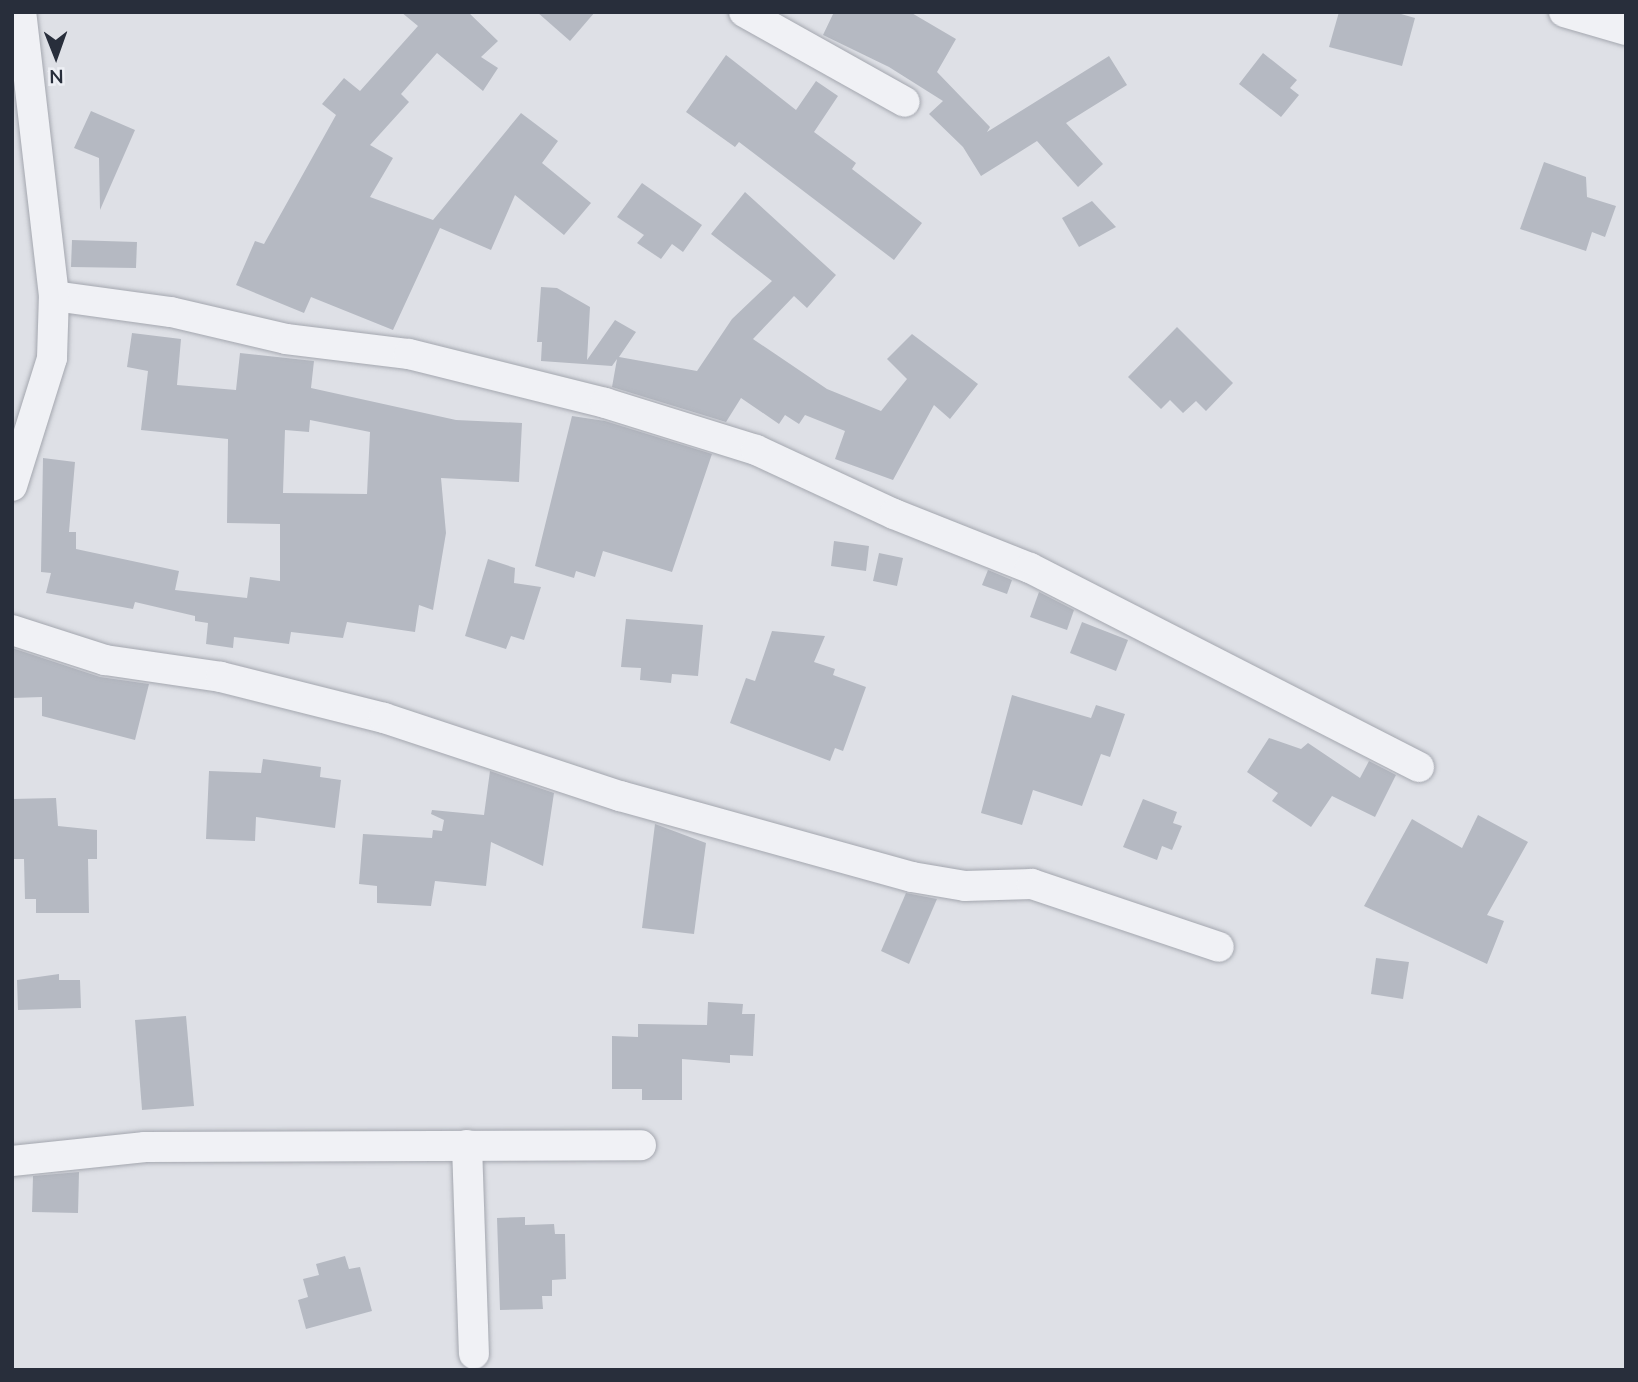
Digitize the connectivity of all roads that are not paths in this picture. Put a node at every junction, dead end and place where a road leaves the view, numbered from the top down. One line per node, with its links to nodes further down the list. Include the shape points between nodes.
1 (744, 12): 5 (street)
2 (1564, 12): 4 (street)
3 (18, 13): 6 (street)
4 (1626, 30)
5 (905, 102)
6 (54, 296): 7 (street, via 52,358); 9 (street, via 171,312 286,340 410,354 605,403 756,450 894,514 1030,568)
7 (12, 485)
8 (12, 629): 10 (street, via 105,660 221,677 384,718 620,796 912,877 965,887 1032,884)
9 (1419, 767)
10 (1219, 947)
11 (467, 1145): 12 (street); 13 (street, via 145,1147); 14 (street)
12 (642, 1145)
13 (12, 1161)
14 (474, 1354)

